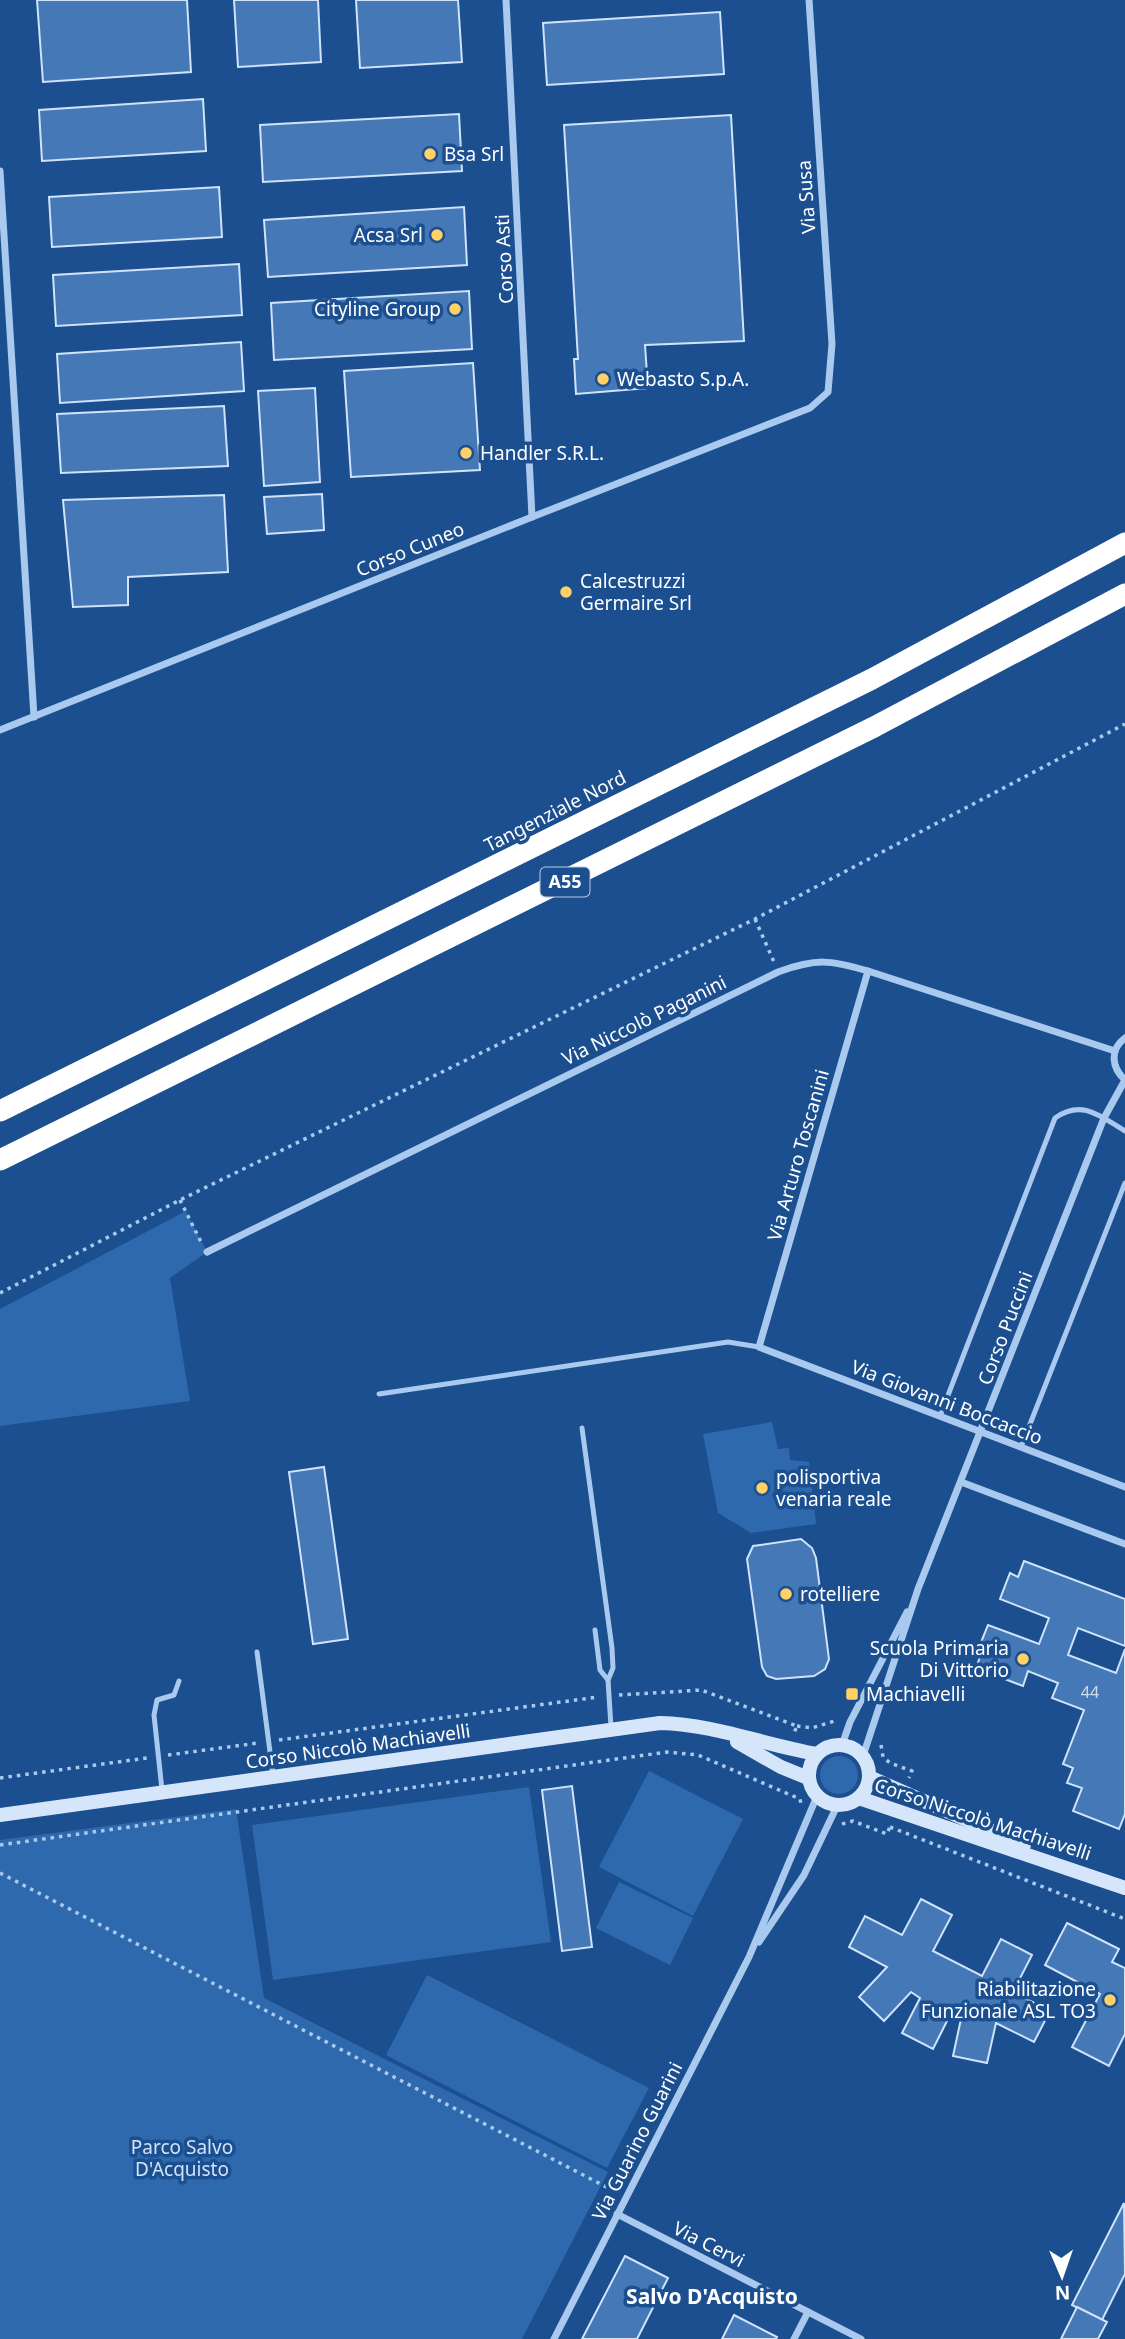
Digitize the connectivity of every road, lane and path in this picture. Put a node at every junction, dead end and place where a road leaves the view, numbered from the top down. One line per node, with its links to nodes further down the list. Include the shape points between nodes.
1 (506, 0): 5 (street, Corso Asti)
2 (809, 0): 4 (street, Via Susa, via 832,344)
3 (0, 171): 8 (street)
4 (828, 392): 5 (street, Corso Cuneo, via 810,408)
5 (532, 517): 8 (street, Corso Cuneo)
6 (1125, 542): 17 (highway, Tangenziale Nord / A55, via 872,679)
7 (1125, 594): 20 (highway, A55, via 874,727)
8 (34, 717): 10 (street, Corso Cuneo)
9 (1125, 724): 11 (path)
10 (0, 730)
11 (755, 919): 13 (path); 22 (path)
12 (868, 971): 13 (street, Via Niccolò Paganini, via 831,961 803,962); 15 (street, Via Niccolò Paganini); 25 (street, Via Arturo Toscanini)
13 (778, 972): 23 (street, Via Niccolò Paganini)
14 (1125, 1038): 15 (street)
15 (1115, 1051): 16 (street, via 1117,1072)
16 (1125, 1080): 18 (street, Corso Puccini)
17 (0, 1111)
18 (1104, 1118): 19 (lane); 27 (lane, via 1083,1108 1066,1110 1055,1118); 29 (street, Corso Puccini)
19 (1125, 1131)
20 (0, 1160)
21 (1125, 1184): 30 (lane)
22 (180, 1200): 23 (path); 24 (path)
23 (207, 1252)
24 (0, 1293)
25 (759, 1347): 26 (lane, via 728,1342); 27 (street, Via Giovanni Boccaccio)
26 (379, 1394)
27 (940, 1416): 29 (street, Via Giovanni Boccaccio)
28 (582, 1428): 37 (lane, via 612,1648)
29 (981, 1432): 30 (street, Via Giovanni Boccaccio); 31 (street, Corso Puccini)
30 (1021, 1447): 32 (street, Via Giovanni Boccaccio)
31 (961, 1482): 33 (street); 34 (street, Corso Puccini)
32 (1125, 1487)
33 (1125, 1544)
34 (918, 1589): 43 (street); 46 (street)
35 (595, 1630): 37 (lane, via 600,1670)
36 (257, 1652): 42 (lane)
37 (608, 1680): 39 (lane)
38 (179, 1681): 47 (lane, via 174,1695 157,1700)
39 (608, 1696): 40 (lane); 42 (path); 44 (path, via 701,1690 797,1726)
40 (611, 1730): 41 (street, Corso Niccolò Machiavelli, via 660,1723); 51 (street, Corso Niccolò Machiavelli)
41 (720, 1732): 44 (street, Corso Niccolò Machiavelli); 48 (street, Corso Niccolò Machiavelli)
42 (269, 1741): 47 (path); 51 (lane)
43 (842, 1745): 45 (street, via 828,1746); 46 (street)
44 (788, 1749): 45 (street, Corso Niccolò Machiavelli)
45 (817, 1754): 52 (street)
46 (863, 1756): 49 (street)
47 (158, 1757): 50 (path); 54 (lane)
48 (780, 1767): 52 (street, Corso Niccolò Machiavelli); 53 (path)
49 (869, 1777): 56 (street); 63 (street, Corso Niccolò Machiavelli)
50 (0, 1778)
51 (273, 1778): 54 (street, Corso Niccolò Machiavelli)
52 (808, 1778): 55 (street)
53 (772, 1787): 59 (path, via 800,1799 795,1822); 61 (path, via 698,1755 667,1752)
54 (162, 1793): 58 (street, Corso Niccolò Machiavelli)
55 (817, 1796): 57 (street); 59 (street, Via Guarino Guarini)
56 (859, 1798): 57 (street); 63 (street, Corso Niccolò Machiavelli)
57 (837, 1806): 66 (street, Via Guarino Guarini, via 804,1875)
58 (0, 1815)
59 (805, 1825): 66 (street, Via Guarino Guarini)
60 (890, 1827): 65 (path)
61 (0, 1845)
62 (0, 1873): 67 (path)
63 (1095, 1877): 64 (street, Corso Niccolò Machiavelli)
64 (1125, 1888)
65 (1125, 1919)
66 (749, 1957): 67 (street, Via Guarino Guarini)
67 (626, 2197): 68 (street, Via Guarino Guarini)
68 (617, 2214): 69 (street, Via Cervi); 70 (street, Via Guarino Guarini)
69 (808, 2312): 71 (street); 72 (street, Via Cervi)
70 (554, 2339)
71 (794, 2339)
72 (861, 2339)

